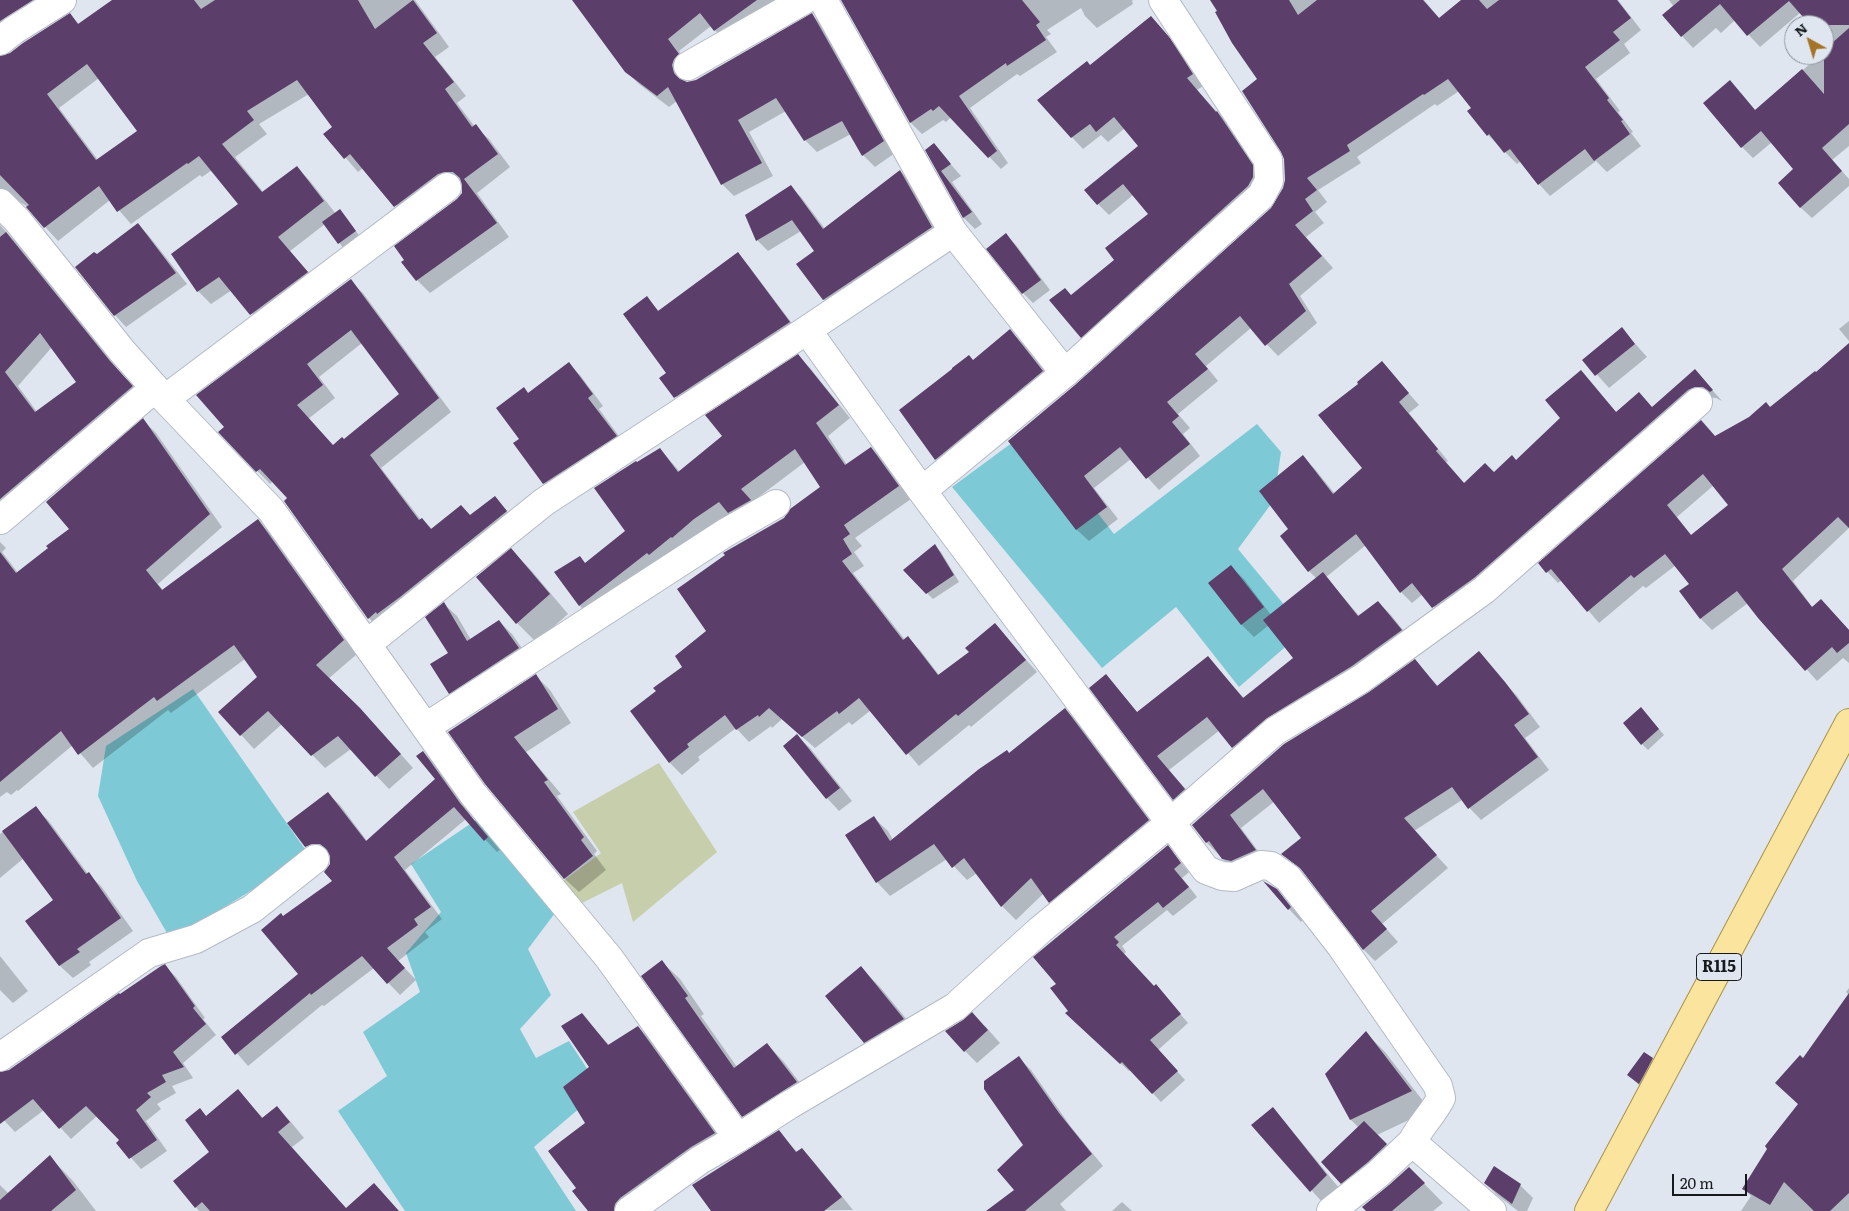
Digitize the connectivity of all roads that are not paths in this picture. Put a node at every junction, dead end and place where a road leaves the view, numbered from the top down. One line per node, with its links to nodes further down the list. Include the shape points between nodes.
1 (62, 0): 5 (street)
2 (804, 0): 6 (street)
3 (823, 0): 9 (street)
4 (1163, 0): 11 (street, via 1268,160 1269,181 1261,196)
5 (0, 41)
6 (688, 66)
7 (447, 187): 12 (street)
8 (0, 203): 12 (street)
9 (954, 232): 10 (street); 11 (street)
10 (807, 330): 14 (street); 17 (street, via 544,502)
11 (1065, 373): 14 (street)
12 (160, 393): 16 (street); 17 (street, via 271,510)
13 (1698, 402): 20 (street, via 1484,590 1361,678 1275,731)
14 (922, 491): 20 (street)
15 (776, 504): 19 (street, via 717,538)
16 (0, 520)
17 (366, 644): 19 (street)
18 (1849, 723): 28 (main road, R115)
19 (426, 727): 23 (street, via 473,794 609,958)
20 (1171, 822): 23 (street, via 1040,930 955,1006); 24 (street, via 1206,870 1234,877 1261,865 1271,866 1288,878 1341,946 1438,1086 1441,1098)
21 (315, 859): 22 (street, via 252,908 196,939 149,953)
22 (0, 1057)
23 (738, 1138): 25 (street, via 700,1160)
24 (1412, 1142): 26 (street); 27 (street)
25 (629, 1211)
26 (1331, 1211)
27 (1492, 1211)
28 (1589, 1211)

